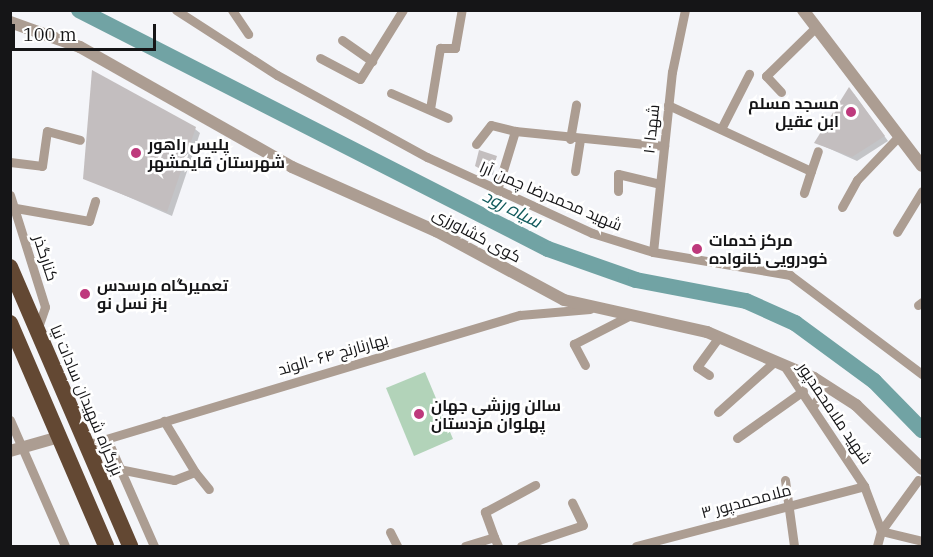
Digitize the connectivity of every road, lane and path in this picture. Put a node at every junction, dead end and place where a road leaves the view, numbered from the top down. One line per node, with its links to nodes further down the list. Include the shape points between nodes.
1 (176, 10): 33 (street, شهید محمدرضا چمن آرا, via 277,75)
2 (232, 10): 9 (street)
3 (402, 10): 12 (street)
4 (462, 10): 18 (street, via 455,48 440,48)
5 (685, 10): 17 (street, شهدا ۱۰)
6 (803, 10): 8 (street)
7 (10, 22): 44 (street, کوی کشاورزی, via 80,47 292,167 436,231 564,300)
8 (816, 27): 14 (street, via 766,76); 22 (street)
9 (248, 34)
10 (342, 40): 12 (street)
11 (320, 58): 12 (street, via 360,79)
12 (372, 61)
13 (749, 74): 20 (street)
14 (782, 92)
15 (391, 93): 18 (street)
16 (576, 105): 23 (street)
17 (668, 105): 20 (street); 26 (street, شهدا ۱۰)
18 (430, 110): 19 (street)
19 (448, 118)
20 (721, 129): 31 (street)
21 (515, 131): 23 (street); 25 (street, via 491,125); 33 (street)
22 (899, 136): 29 (street); 40 (street, via 857,180)
23 (575, 139): 26 (street); 30 (street)
24 (80, 140): 28 (street, via 47,131 42,166)
25 (476, 144)
26 (664, 146): 32 (street, شهدا ۱۰)
27 (818, 151): 31 (street)
28 (10, 162)
29 (922, 166)
30 (575, 171)
31 (811, 171): 36 (street)
32 (660, 184): 34 (street, via 618,174); 42 (street, شهدا ۱۰)
33 (497, 190): 42 (street, شهید محمدرضا چمن آرا, via 592,233)
34 (618, 191)
35 (922, 191): 41 (street)
36 (804, 193)
37 (10, 195): 39 (street, کنارگذر)
38 (95, 201): 39 (street, via 89,221)
39 (12, 206): 47 (street, کنارگذر, via 45,308)
40 (842, 207)
41 (897, 232)
42 (653, 252): 53 (street, شهید محمدرضا چمن آرا, via 790,275)
43 (10, 267): 47 (highway, بزرگراه شهیدان سادات نیا)
44 (592, 309): 45 (street, کوی کشاورزی); 60 (street, بهارنارنج ۶۴ -الوند, via 520,315)
45 (629, 316): 48 (street, کوی کشاورزی); 51 (street, via 574,344)
46 (10, 323): 61 (highway)
47 (37, 330): 64 (highway, بزرگراه شهیدان سادات نیا)
48 (719, 337): 50 (street, کوی کشاورزی); 52 (street)
49 (688, 360): 52 (street)
50 (780, 363): 55 (street, کوی کشاورزی); 56 (street, شهید ملامحمدپور); 58 (street)
51 (585, 365)
52 (697, 366): 54 (street)
53 (922, 374)
54 (709, 375)
55 (826, 386): 57 (street); 69 (street, کوی کشاورزی, via 891,436)
56 (803, 391): 57 (street, شهید ملامحمدپور); 62 (street)
57 (813, 406): 72 (street, شهید ملامحمدپور)
58 (718, 412)
59 (10, 420): 65 (street)
60 (164, 421): 63 (street, بهارنارنج ۶۴ -الوند); 68 (street)
61 (59, 437): 65 (street); 83 (highway)
62 (737, 438)
63 (106, 439): 64 (street, بهارنارنج ۶۴ -الوند); 67 (street)
64 (86, 446): 66 (highway, بزرگراه شهیدان سادات نیا)
65 (16, 449): 82 (street)
66 (94, 464): 67 (street); 81 (highway, بزرگراه شهیدان سادات نیا)
67 (120, 469): 68 (street, via 174,480); 78 (street)
68 (195, 472): 73 (street)
69 (920, 475): 76 (street)
70 (784, 480): 75 (street)
71 (535, 486): 80 (street, via 485,512)
72 (864, 486): 75 (street, ملامحمدپور ۳); 76 (street, شهید ملامحمدپور)
73 (209, 489)
74 (572, 502): 87 (street, via 583,525)
75 (791, 504): 88 (street, ملامحمدپور ۳); 89 (street)
76 (881, 531): 79 (street); 90 (street)
77 (390, 532): 85 (street)
78 (148, 533): 81 (street); 84 (street)
79 (922, 541)
80 (496, 542): 86 (street)
81 (129, 544)
82 (65, 546)
83 (106, 546)
84 (154, 546)
85 (397, 546)
86 (465, 546)
87 (522, 546)
88 (636, 546)
89 (794, 546)
90 (877, 546)

